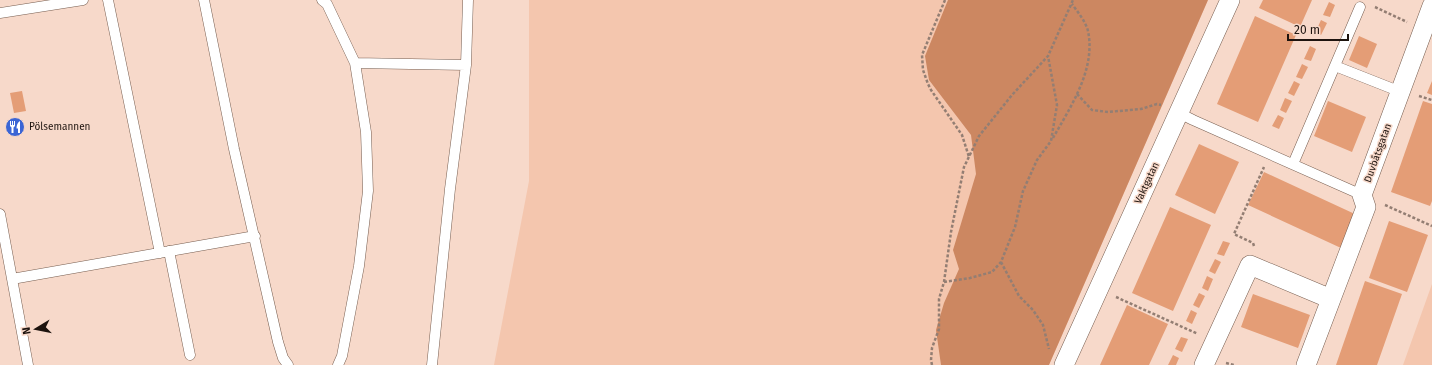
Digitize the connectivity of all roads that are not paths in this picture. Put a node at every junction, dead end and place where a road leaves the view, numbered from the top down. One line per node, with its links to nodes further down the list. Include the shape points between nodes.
1 (83, 0): 9 (lane)
2 (108, 0): 19 (lane)
3 (204, 0): 18 (lane, via 234,149)
4 (322, 0): 10 (lane, via 327,4)
5 (468, 0): 11 (lane)
6 (1230, 0): 14 (street, Vaktgatan)
7 (1432, 6): 13 (street, Duvbåtsgatan)
8 (1360, 7): 12 (lane)
9 (0, 13)
10 (355, 63): 11 (lane); 26 (lane, via 366,132 368,191 359,266 342,356)
11 (466, 65): 27 (lane)
12 (1335, 66): 13 (lane); 15 (lane)
13 (1401, 92): 16 (street, Duvbåtsgatan)
14 (1179, 113): 15 (lane); 23 (street, Vaktgatan)
15 (1293, 164): 16 (lane)
16 (1362, 195): 21 (street, Duvbåtsgatan, via 1366,208)
17 (0, 214): 20 (lane)
18 (255, 236): 19 (lane); 24 (lane)
19 (164, 252): 20 (lane); 22 (lane)
20 (12, 279): 25 (lane)
21 (1331, 299): 28 (street, via 1250,265); 29 (street, Duvbåtsgatan)
22 (190, 355)
23 (1058, 359)
24 (285, 363)
25 (28, 365)
26 (338, 365)
27 (432, 365)
28 (1204, 365)
29 (1306, 365)

